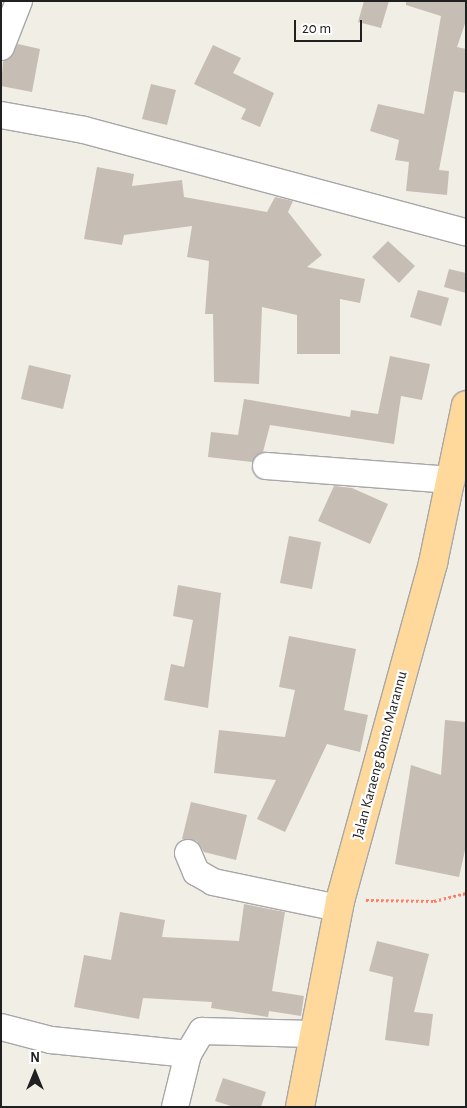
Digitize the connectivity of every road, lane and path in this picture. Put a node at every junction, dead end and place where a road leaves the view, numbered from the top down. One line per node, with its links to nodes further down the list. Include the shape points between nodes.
1 (20, 1): 2 (street)
2 (1, 47)
3 (1, 115): 4 (street, via 84,130)
4 (466, 232)
5 (466, 405): 7 (main road, Jalan Karaeng Bonto Marannu)
6 (266, 466): 7 (street)
7 (451, 480): 10 (main road, Jalan Karaeng Bonto Marannu)
8 (188, 854): 10 (street, via 196,872 213,882)
9 (466, 893): 10 (path, via 434,901)
10 (339, 904): 12 (main road, Jalan Karaeng Bonto Marannu)
11 (1, 1027): 13 (street, via 51,1040)
12 (312, 1034): 13 (street, via 202,1031); 15 (main road, Jalan Karaeng Bonto Marannu)
13 (188, 1054): 14 (street)
14 (175, 1107)
15 (300, 1107)

